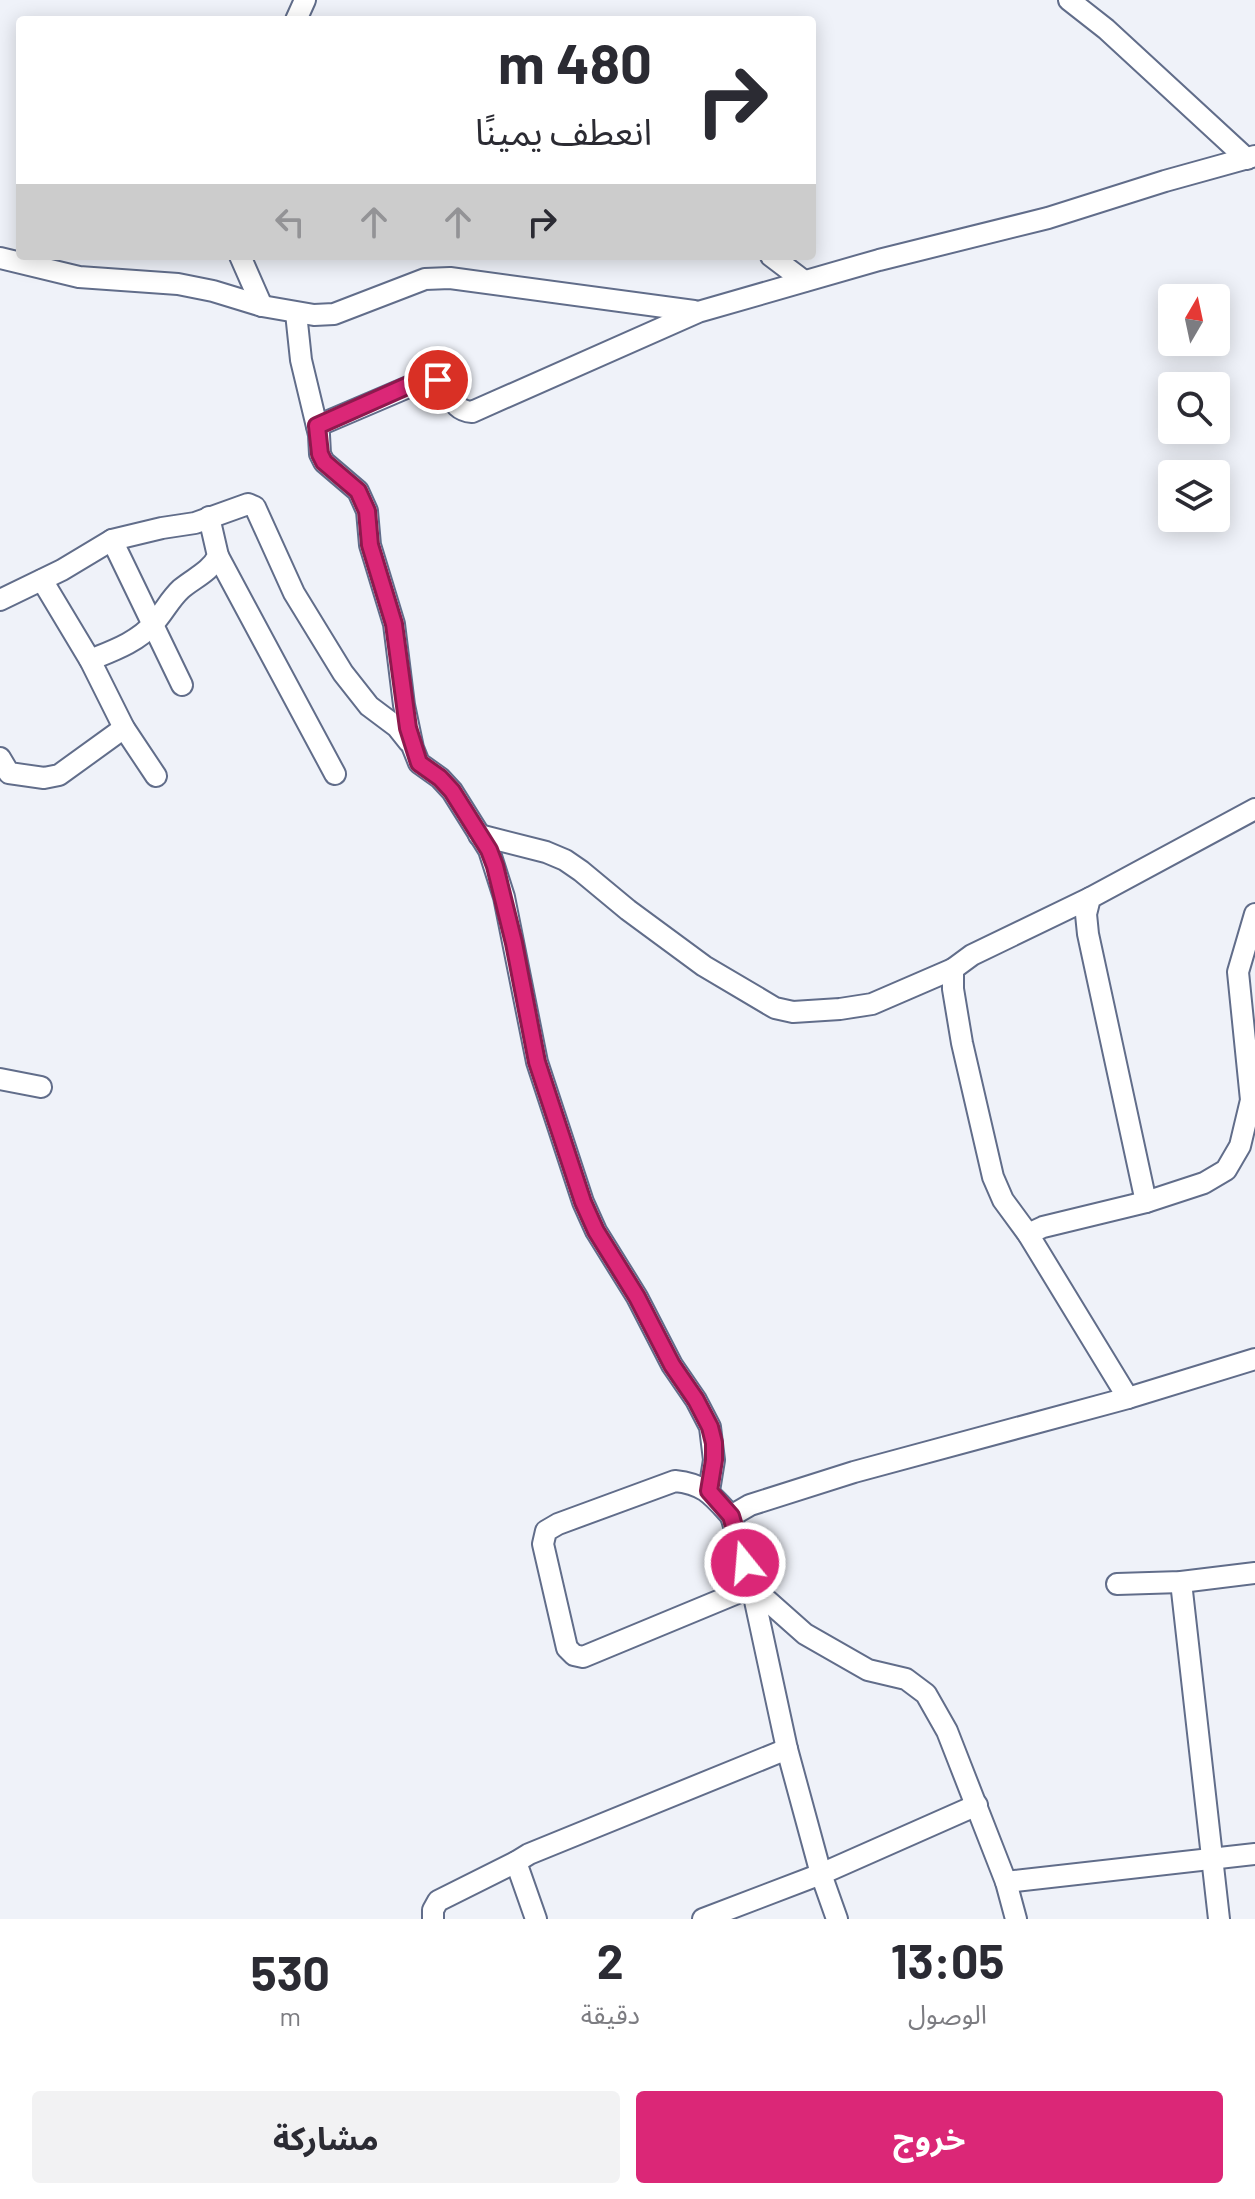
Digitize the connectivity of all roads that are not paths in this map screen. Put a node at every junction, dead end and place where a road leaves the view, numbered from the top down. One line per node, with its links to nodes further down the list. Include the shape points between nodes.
1 (1069, 0): 2 (street)
2 (1251, 158): 6 (street)
3 (0, 258): 7 (street, via 79,277 178,284)
4 (242, 260): 7 (street)
5 (776, 260): 6 (street)
6 (804, 281): 8 (street)
7 (262, 306): 9 (street)
8 (698, 312): 9 (street, via 438,278 405,285 334,314); 10 (street, via 472,412 457,408 438,380 427,379)
9 (296, 313): 10 (street)
10 (317, 426): 20 (street, via 324,462 358,491 367,511 370,545 394,624)
11 (209, 517): 12 (street); 13 (street); 20 (street, via 248,504 255,507 294,593 343,673)
12 (112, 540): 14 (street); 16 (street)
13 (218, 556): 16 (street); 22 (street)
14 (42, 580): 15 (street); 17 (street)
15 (0, 600)
16 (153, 624): 17 (street); 18 (street)
17 (90, 660): 19 (street)
18 (182, 685)
19 (124, 728): 21 (street, via 59,775 9,773); 23 (street)
20 (413, 748): 25 (street, via 419,763 452,791)
21 (0, 758)
22 (335, 774)
23 (156, 776)
24 (1255, 809): 26 (street)
25 (479, 835): 28 (street, via 565,860 704,966 775,1008 793,1012 872,1004); 35 (street, via 499,881 537,1062 583,1202 710,1427 714,1460)
26 (1090, 898): 28 (street); 31 (street, via 1088,934)
27 (1255, 914): 31 (street, via 1238,972 1251,1100 1240,1146 1226,1170)
28 (953, 969): 32 (street, via 962,1043 993,1177)
29 (0, 1079): 30 (street)
30 (41, 1087)
31 (1146, 1202): 32 (street)
32 (1028, 1234): 34 (street)
33 (1255, 1359): 34 (street)
34 (1128, 1398): 36 (street, via 854,1472)
35 (709, 1491): 36 (street); 40 (street, via 675,1481 546,1531 543,1544 567,1648 583,1657)
36 (731, 1516): 40 (street)
37 (1255, 1573): 38 (street)
38 (1181, 1582): 39 (street); 44 (street)
39 (1117, 1584)
40 (752, 1587): 41 (street); 42 (street, via 805,1634 868,1670 906,1679 926,1694)
41 (787, 1749): 45 (street); 46 (street)
42 (977, 1805): 46 (street); 47 (street)
43 (1255, 1854): 44 (street)
44 (1213, 1857): 47 (street); 53 (street)
45 (516, 1862): 48 (street, via 438,1901); 49 (street)
46 (821, 1874): 50 (street); 51 (street)
47 (1006, 1882): 52 (street)
48 (433, 1919)
49 (536, 1919)
50 (703, 1919)
51 (837, 1919)
52 (1016, 1919)
53 (1219, 1919)

